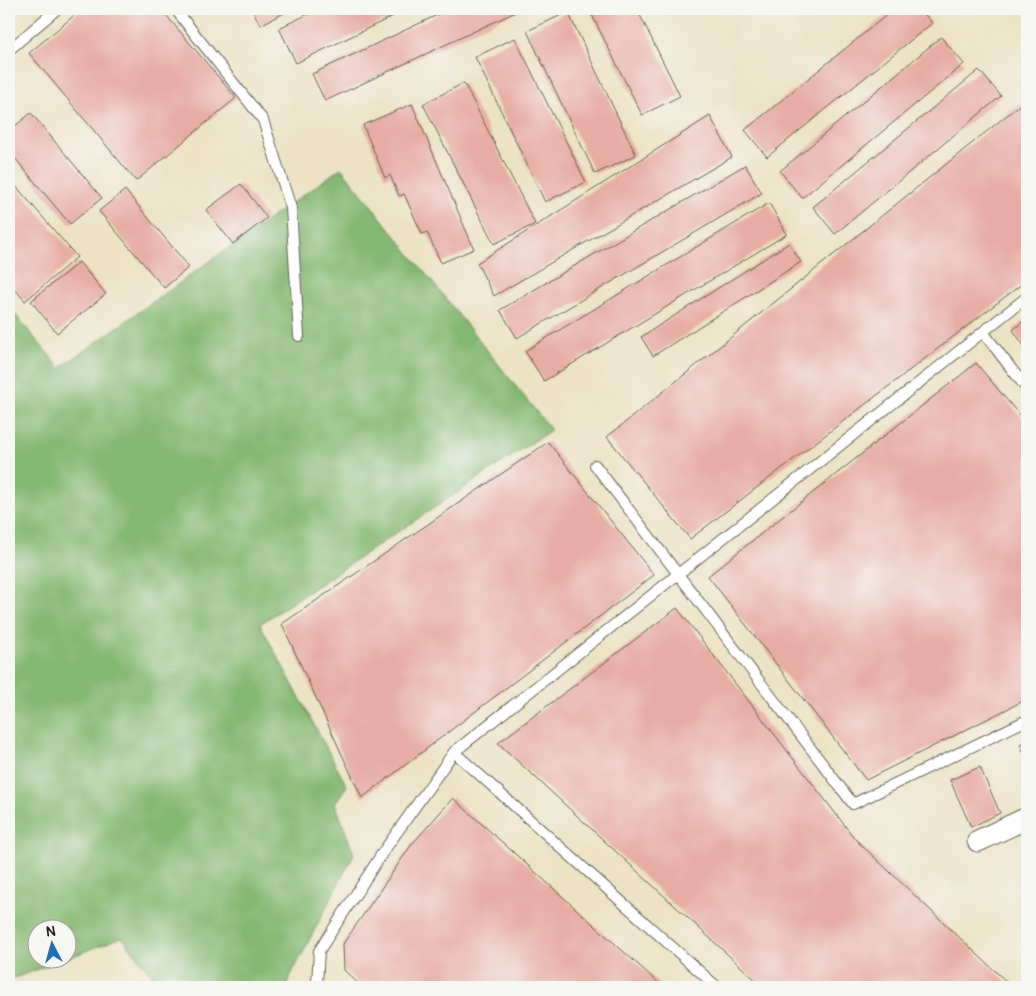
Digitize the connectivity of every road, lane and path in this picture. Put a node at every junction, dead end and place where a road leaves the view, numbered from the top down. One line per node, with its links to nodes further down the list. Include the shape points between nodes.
1 (56, 9): 3 (lane)
2 (175, 9): 6 (lane, via 263,120 291,208)
3 (9, 50)
4 (1027, 297): 5 (lane)
5 (983, 332): 7 (lane); 9 (lane)
6 (299, 336)
7 (1027, 389)
8 (595, 465): 9 (lane)
9 (678, 574): 10 (lane, via 853,804); 11 (lane)
10 (1027, 720)
11 (454, 752): 14 (lane); 15 (lane, via 383,852 319,951)
12 (1027, 818): 13 (street)
13 (978, 841)
14 (712, 986)
15 (319, 987)

